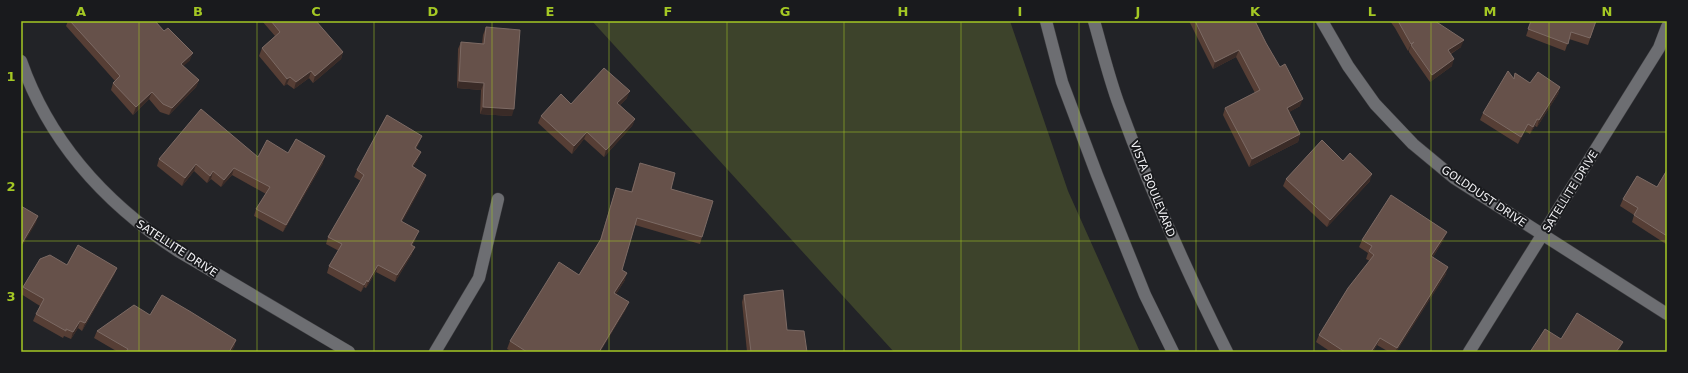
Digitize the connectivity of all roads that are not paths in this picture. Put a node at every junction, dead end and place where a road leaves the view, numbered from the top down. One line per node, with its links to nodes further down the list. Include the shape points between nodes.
1 (1046, 21): 11 (street, via 1062,82 1097,175 1145,295)
2 (1094, 21): 12 (street, VISTA BOULEVARD, via 1119,104 1155,195 1193,284)
3 (1322, 21): 7 (street, GOLDDUST DRIVE, via 1348,66 1375,104 1413,144 1454,178)
4 (1667, 27): 7 (street, SATELLITE DRIVE, via 1659,48)
5 (21, 61): 9 (street, SATELLITE DRIVE, via 30,85 53,128 80,166 115,204 178,251)
6 (498, 199): 10 (street, via 479,278)
7 (1543, 235): 8 (street, GOLDDUST DRIVE); 13 (street, SATELLITE DRIVE)
8 (1667, 314)
9 (349, 352)
10 (435, 352)
11 (1173, 352)
12 (1227, 352)
13 (1469, 352)

